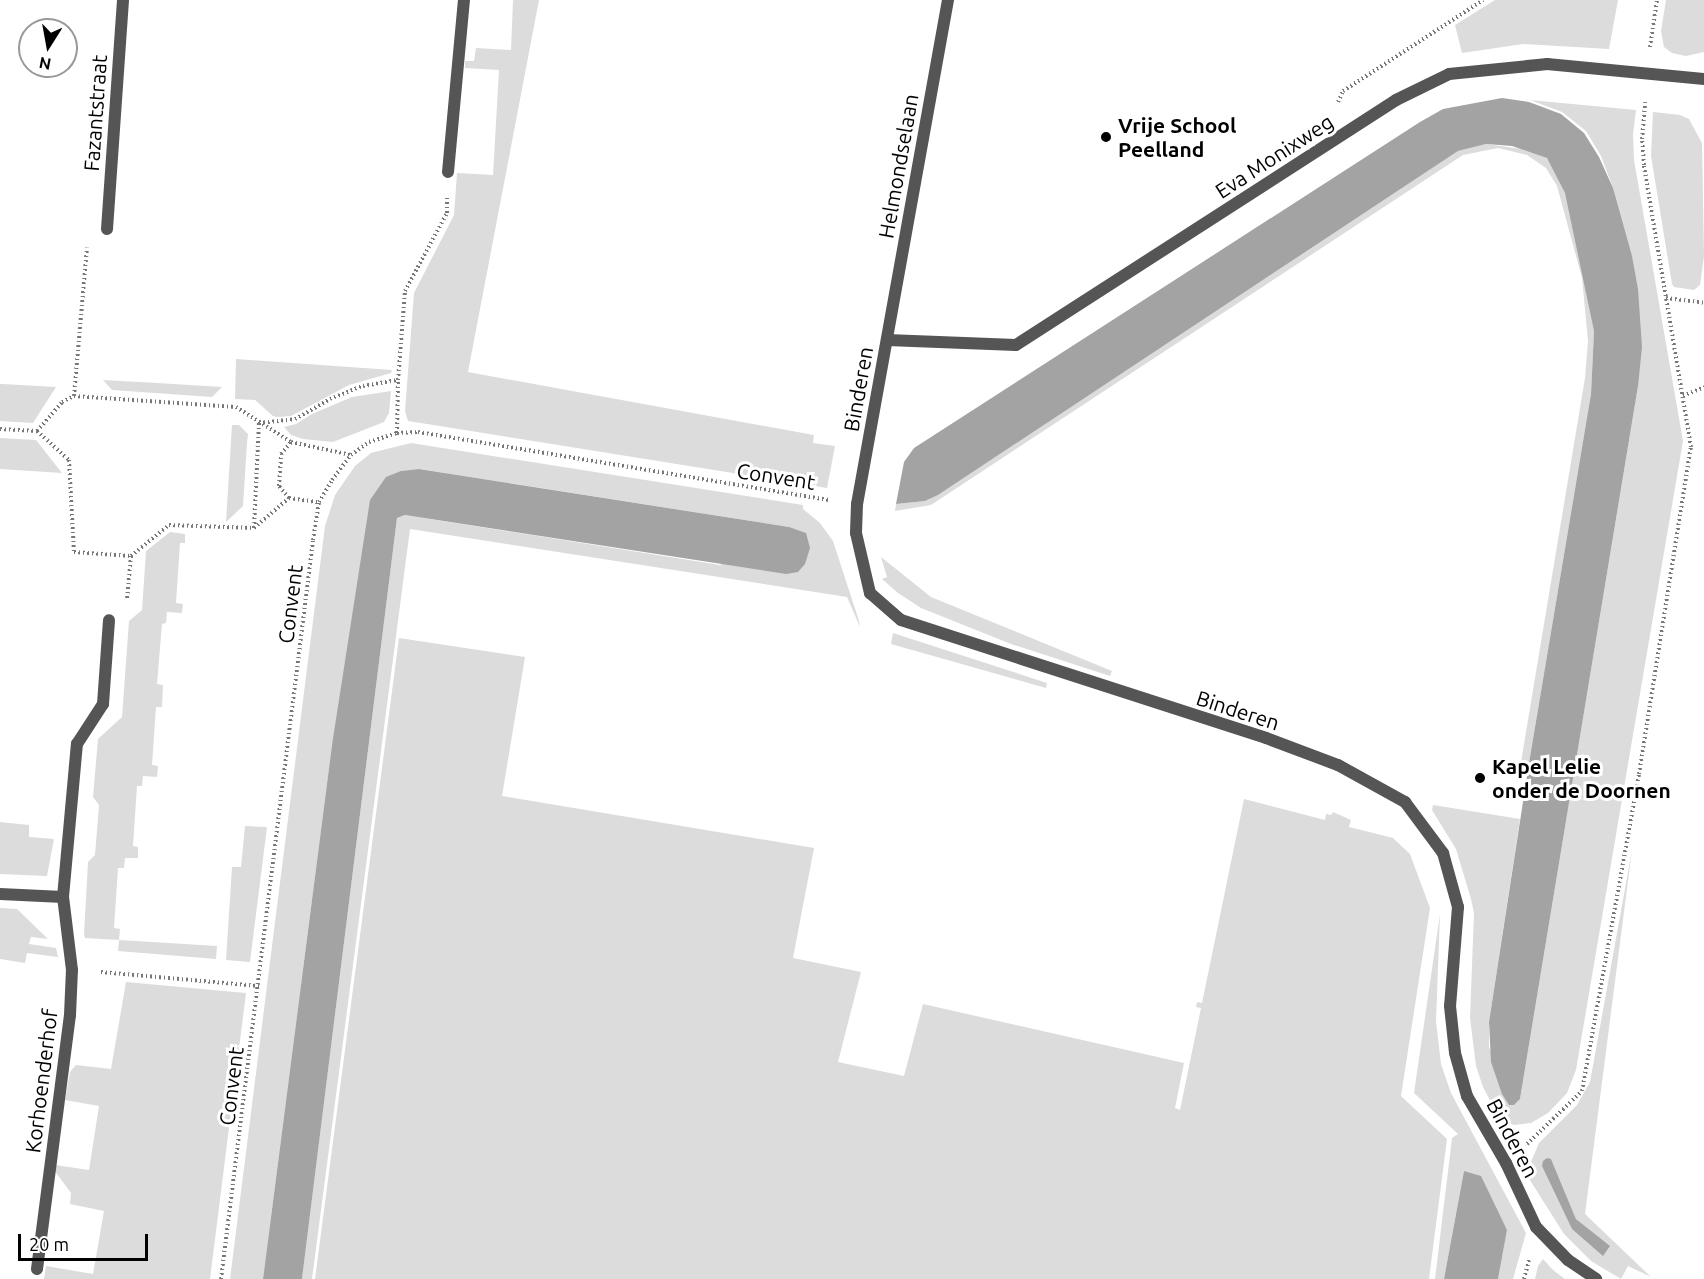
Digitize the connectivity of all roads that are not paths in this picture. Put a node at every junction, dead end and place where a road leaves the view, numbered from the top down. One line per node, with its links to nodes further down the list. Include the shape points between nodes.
1 (123, 0): 6 (street, Fazantstraat)
2 (464, 0): 5 (street)
3 (948, 0): 7 (street, Helmondselaan)
4 (1704, 79): 7 (street, Eva Monixweg, via 1546,64 1449,74 1396,100 1016,345)
5 (448, 172)
6 (107, 229)
7 (887, 340): 12 (street, Binderen, via 857,504 856,533 870,593 901,620 1266,738 1338,765 1405,802 1443,853 1458,907 1450,1006 1455,1053 1467,1096 1506,1163 1536,1227 1568,1260)
8 (109, 620): 10 (street, Korhoenderhof, via 103,704 77,744)
9 (0, 894): 10 (street)
10 (63, 897): 11 (street, Korhoenderhof, via 72,970 70,1014)
11 (37, 1269)
12 (1596, 1279)

